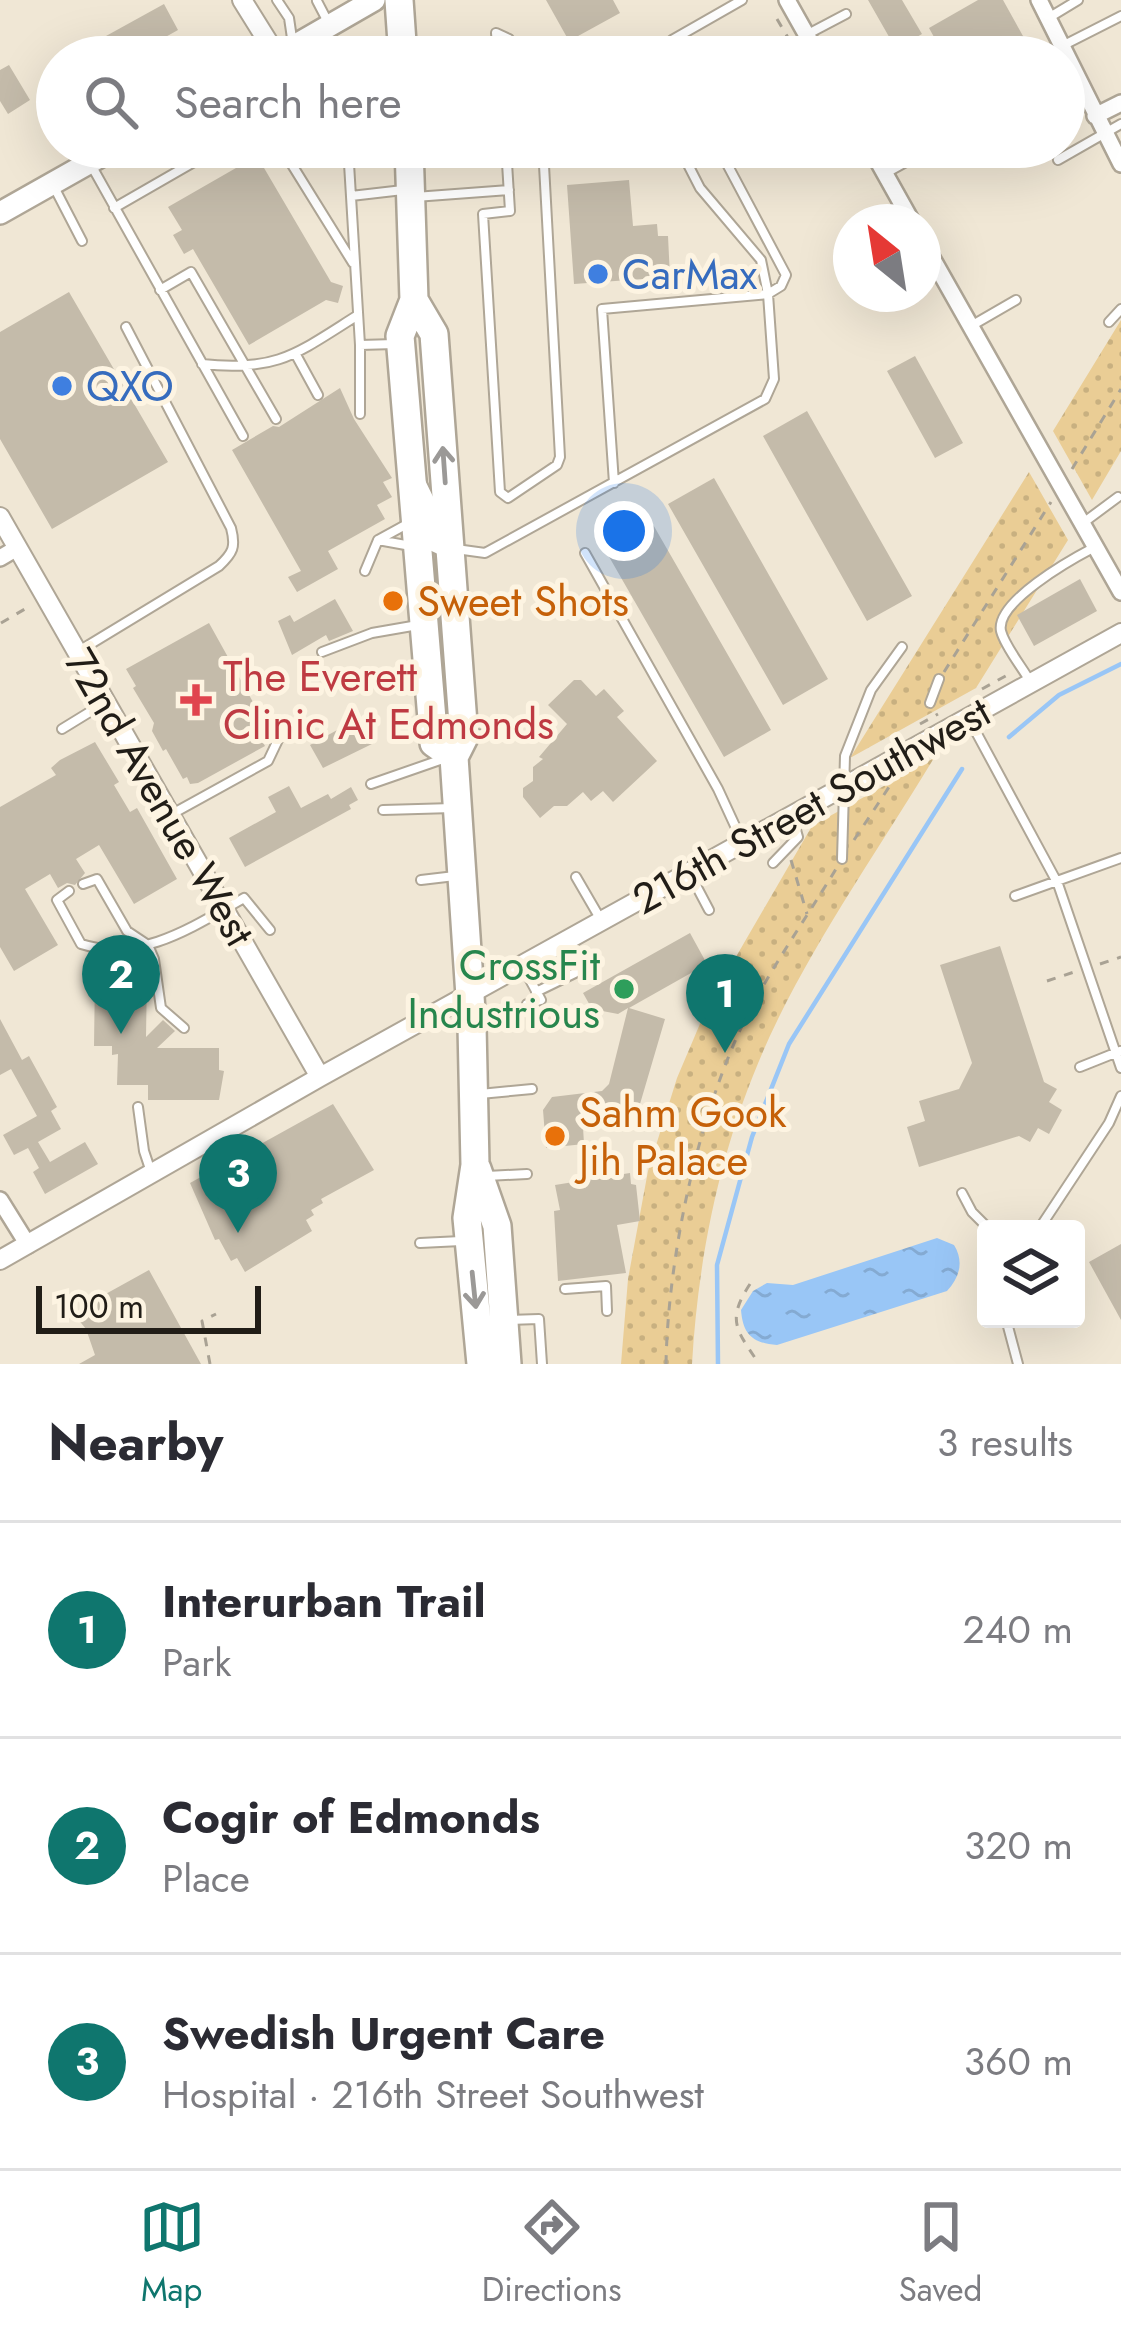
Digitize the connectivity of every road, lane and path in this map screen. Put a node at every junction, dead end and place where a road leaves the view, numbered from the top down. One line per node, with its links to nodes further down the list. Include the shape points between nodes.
1 (242, 0): 15 (street)
2 (277, 0): 16 (lane, via 289,18)
3 (374, 0): 14 (main road)
4 (399, 0): 18 (highway)
5 (742, 0): 19 (lane)
6 (788, 0): 21 (street)
7 (1039, 0): 12 (street)
8 (317, 1): 14 (lane)
9 (1081, 1): 12 (lane)
10 (846, 14): 22 (lane)
11 (1121, 16): 24 (lane)
12 (1049, 18): 23 (street)
13 (777, 19): 20 (path)
14 (330, 25): 17 (main road)
15 (269, 36)
16 (285, 36)
17 (311, 36)
18 (402, 36)
19 (680, 36)
20 (786, 36)
21 (808, 36)
22 (823, 36)
23 (1057, 36)
24 (1082, 36)
25 (1085, 93): 27 (street)
26 (1121, 103): 27 (street)
27 (1100, 124): 28 (lane); 29 (lane); 30 (street)
28 (1121, 124)
29 (1085, 137)
30 (1121, 164)
31 (70, 168): 44 (main road)
32 (92, 168): 49 (lane)
33 (182, 168): 49 (lane)
34 (294, 168): 52 (lane)
35 (349, 168): 47 (lane)
36 (411, 168): 46 (highway)
37 (507, 168): 45 (lane)
38 (545, 168): 45 (lane, via 560,458 508,498 500,492 483,214 511,211)
39 (690, 168): 55 (lane, via 761,260)
40 (729, 168): 55 (lane, via 784,269 781,286)
41 (882, 168): 43 (street)
42 (894, 168): 43 (lane)
43 (885, 173): 48 (street)
44 (52, 183): 50 (main road); 51 (lane)
45 (509, 190): 46 (lane)
46 (413, 193): 47 (lane); 56 (highway)
47 (351, 196): 52 (lane)
48 (902, 204)
49 (114, 208): 54 (lane)
50 (0, 214)
51 (82, 241)
52 (356, 268): 59 (lane)
53 (941, 274): 61 (street)
54 (160, 290): 66 (lane); 67 (lane, via 191,272)
55 (768, 294): 75 (lane, via 774,379 765,399); 75 (lane, via 602,309)
56 (414, 300): 63 (highway); 82 (highway, one-way to 56, via 434,334)
57 (1016, 300): 61 (lane)
58 (1121, 309): 60 (lane)
59 (358, 315): 64 (lane); 65 (lane)
60 (1109, 322)
61 (970, 326): 79 (street)
62 (127, 327): 93 (lane, via 235,543 220,566)
63 (400, 344): 64 (lane); 74 (highway)
64 (360, 345): 70 (lane)
65 (295, 353): 67 (lane); 69 (lane)
66 (201, 363): 67 (lane); 72 (lane)
67 (247, 369): 71 (lane)
68 (1121, 389): 73 (path)
69 (318, 395)
70 (360, 414)
71 (276, 419)
72 (243, 436)
73 (1067, 476)
74 (413, 483): 80 (highway); 82 (main road, via 436,543)
75 (614, 483): 82 (lane, via 485,554)
76 (1118, 497): 79 (lane)
77 (1052, 501): 96 (path)
78 (0, 517): 84 (street, 72nd Avenue West)
79 (1082, 524): 83 (street)
80 (417, 533): 81 (lane); 81 (lane); 90 (highway)
81 (378, 540): 86 (lane)
82 (449, 546): 104 (highway)
83 (1095, 547): 87 (street); 95 (lane, via 1036,581 1003,619 1001,631)
84 (9, 553): 88 (street, 72nd Avenue West)
85 (585, 553): 112 (lane)
86 (365, 571)
87 (1121, 592)
88 (46, 597): 89 (path); 93 (street, 72nd Avenue West)
89 (1, 623)
90 (424, 623): 94 (lane); 104 (highway, via 434,743)
91 (1121, 633): 95 (street, 216th Street Southwest)
92 (902, 646): 107 (lane, via 871,690 845,756)
93 (78, 652): 97 (street, 72nd Avenue West)
94 (322, 652)
95 (1027, 675): 99 (street, 216th Street Southwest); 99 (path)
96 (939, 680): 98 (lane)
97 (107, 701): 102 (lane); 110 (street, 72nd Avenue West)
98 (930, 703): 101 (path)
99 (968, 707): 107 (street, 216th Street Southwest); 122 (lane)
100 (287, 721): 110 (lane, via 268,761)
101 (915, 727)
102 (62, 728)
103 (505, 733): 104 (lane)
104 (459, 747): 106 (lane); 108 (highway)
105 (898, 772): 115 (path)
106 (371, 784)
107 (844, 786): 111 (street, 216th Street Southwest); 115 (lane)
108 (457, 808): 109 (lane); 118 (highway)
109 (383, 810)
110 (171, 814): 125 (street, 72nd Avenue West)
111 (792, 815): 112 (street, 216th Street Southwest); 113 (lane, via 798,837)
112 (743, 842): 117 (street, 216th Street Southwest)
113 (788, 850): 116 (lane); 127 (path)
114 (1121, 858): 122 (lane)
115 (842, 860): 127 (path)
116 (773, 863)
117 (689, 872): 126 (lane); 128 (street, 216th Street Southwest)
118 (462, 875): 120 (lane); 134 (highway)
119 (576, 877): 128 (lane)
120 (421, 880)
121 (82, 884): 130 (lane, via 97,879 127,931)
122 (1058, 884): 124 (lane); 137 (lane)
123 (69, 891): 130 (lane, via 57,900 81,944 104,952)
124 (1015, 896)
125 (224, 909): 129 (lane, via 244,898); 130 (lane); 140 (street, 72nd Avenue West)
126 (709, 910)
127 (807, 916): 166 (path, via 758,995 704,1131 679,1246)
128 (602, 922): 131 (street, 216th Street Southwest)
129 (269, 930)
130 (148, 945): 136 (lane, via 161,1008)
131 (522, 966): 133 (lane); 134 (street, 216th Street Southwest)
132 (574, 973): 133 (lane)
133 (536, 992): 135 (lane, via 541,1000)
134 (470, 995): 140 (street, 216th Street Southwest); 142 (highway)
135 (526, 1004)
136 (184, 1028)
137 (1119, 1051): 138 (lane); 139 (lane)
138 (1080, 1067)
139 (1121, 1068)
140 (320, 1077): 146 (street, 216th Street Southwest)
141 (532, 1089): 142 (lane)
142 (472, 1094): 145 (highway)
143 (1121, 1096): 151 (lane)
144 (138, 1107): 146 (lane)
145 (477, 1170): 147 (lane); 152 (highway); 160 (highway, via 505,1225)
146 (152, 1174): 154 (street, 216th Street Southwest)
147 (526, 1174)
148 (962, 1192): 150 (lane)
149 (0, 1200): 154 (street)
150 (980, 1220)
151 (1045, 1220)
152 (469, 1240): 153 (lane); 163 (highway, one-way to 163)
153 (420, 1243)
154 (28, 1244): 155 (street, 216th Street Southwest)
155 (0, 1260)
156 (750, 1284): 167 (path, via 735,1322)
157 (565, 1289): 158 (lane, via 605,1286)
158 (608, 1311)
159 (215, 1314): 162 (path, via 202,1322)
160 (504, 1320): 164 (highway); 165 (lane, via 539,1319)
161 (1008, 1328): 168 (lane)
162 (210, 1364)
163 (481, 1364)
164 (507, 1364)
165 (542, 1364)
166 (666, 1364)
167 (758, 1364)
168 (1018, 1364)

